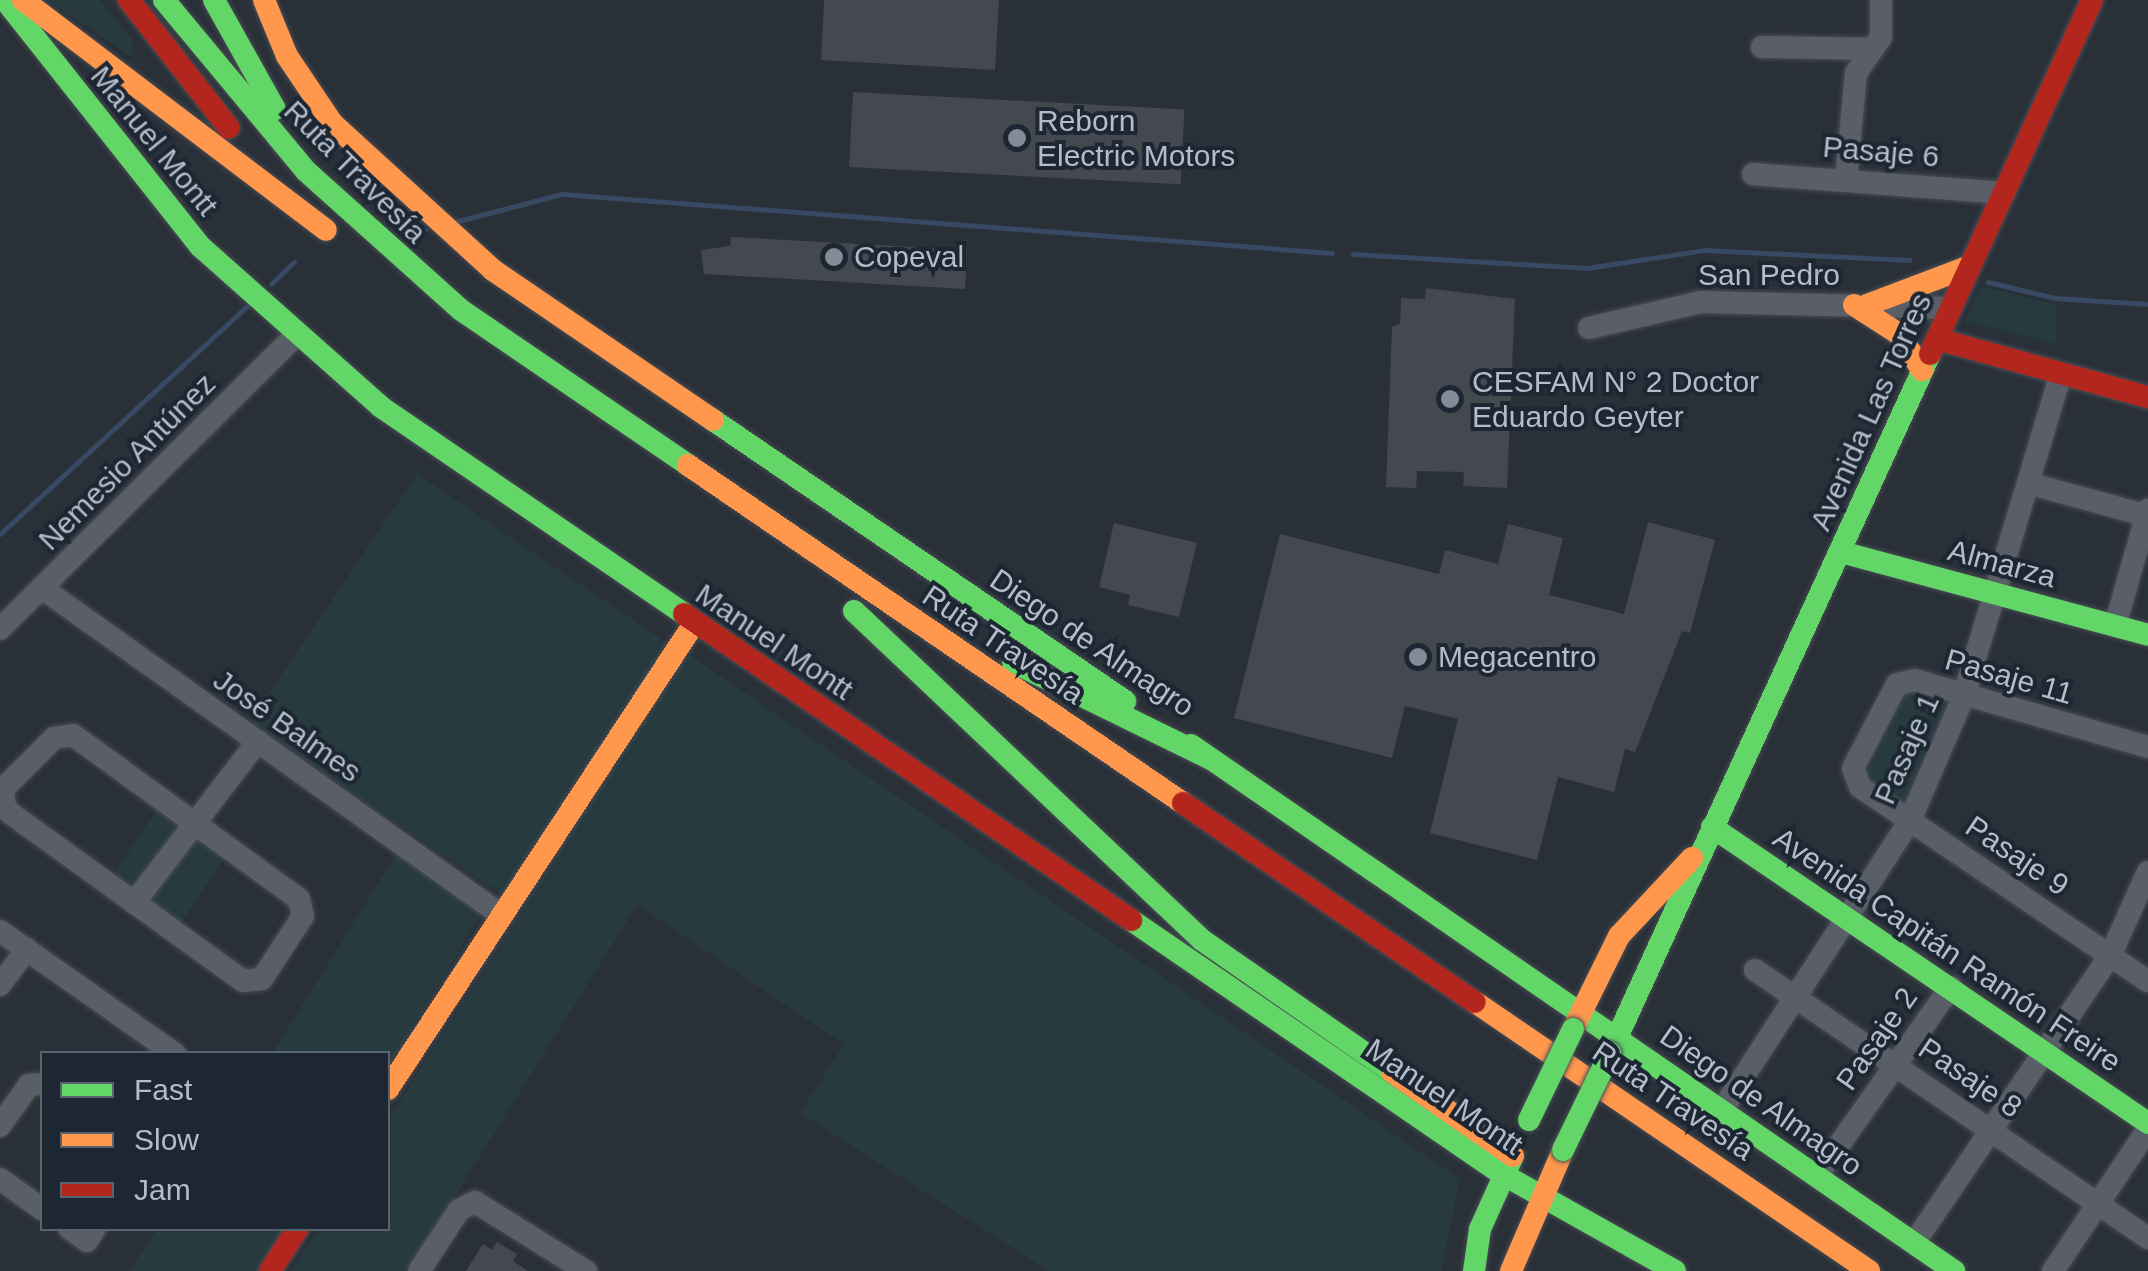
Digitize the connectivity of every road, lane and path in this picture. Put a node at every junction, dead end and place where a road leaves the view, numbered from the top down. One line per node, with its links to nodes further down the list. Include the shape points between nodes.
1 (5, 0): 21 (main road, Manuel Montt, via 155,194)
2 (23, 0): 15 (main road)
3 (129, 0): 15 (main road, Ruta Travesía, via 222,120)
4 (164, 0): 14 (main road, Ruta Travesía, via 235,92)
5 (214, 0): 14 (main road)
6 (264, 0): 40 (main road, Diego de Almagro, via 287,56 332,123 492,270)
7 (1881, 0): 10 (street, via 1884,26)
8 (2092, 0): 13 (main road, Avenida Las Torres)
9 (1762, 47): 10 (street)
10 (1872, 49): 12 (street, via 1856,73)
11 (1753, 174): 12 (street, Pasaje 6)
12 (1846, 178): 13 (street, Pasaje 6)
13 (2004, 193): 17 (main road, Avenida Las Torres)
14 (342, 207): 29 (main road, Ruta Travesía, via 475,320)
15 (326, 230): 16 (main road, Ruta Travesía)
16 (346, 248)
17 (1970, 266): 18 (main road); 19 (main road, Avenida Las Torres)
18 (1861, 305): 19 (street, San Pedro); 20 (street, San Pedro, via 1701,302); 23 (main road, via 1899,334)
19 (1951, 308): 22 (main road, Avenida Las Torres)
20 (1589, 328)
21 (295, 336): 30 (street, Nemesio Antúnez); 32 (main road, Manuel Montt, via 443,452)
22 (1936, 339): 23 (main road, Avenida Las Torres); 24 (main road)
23 (1922, 370): 28 (main road, Avenida Las Torres)
24 (2061, 372): 25 (main road); 26 (street, Pasaje 1)
25 (2148, 396)
26 (2031, 484): 27 (street); 31 (street, Pasaje 1)
27 (2148, 514): 33 (street)
28 (1841, 552): 31 (main road, Almarza); 44 (main road, Avenida Las Torres)
29 (864, 586): 40 (main road); 87 (main road, Ruta Travesía)
30 (42, 588): 34 (street, Nemesio Antúnez); 38 (street, José Balmes)
31 (1998, 594): 33 (main road, Almarza); 36 (street, Pasaje 1)
32 (693, 625): 47 (main road); 70 (main road, Manuel Montt)
33 (2115, 626): 35 (main road, Almarza)
34 (0, 630)
35 (2148, 635)
36 (1963, 698): 39 (street, Pasaje 11); 41 (street, Pasaje 11, via 1915,680 1897,684); 42 (street, Pasaje 1)
37 (1002, 712): 70 (main road, Ruta Travesía, via 846,606 1202,940)
38 (258, 742): 43 (street); 47 (street, José Balmes)
39 (2148, 747)
40 (1211, 759): 57 (main road, Diego de Almagro)
41 (1854, 779): 42 (street, Pasaje 9)
42 (1910, 820): 48 (street, Pasaje 1); 51 (street, Pasaje 9)
43 (194, 822): 46 (street); 46 (street, via 304,906 262,978 242,980); 46 (street, via 73,735 54,738 2,790 6,810)
44 (1708, 838): 48 (main road, Avenida Capitán Ramón Freire); 57 (main road, Avenida Las Torres, via 1619,936); 58 (main road, Avenida Las Torres)
45 (2148, 872): 51 (street)
46 (134, 903)
47 (498, 912): 64 (main road)
48 (1847, 916): 55 (main road, Avenida Capitán Ramón Freire); 56 (street, Pasaje 1)
49 (0, 930): 50 (street)
50 (27, 950): 54 (street); 59 (street)
51 (2110, 956): 53 (street, Pasaje 9); 60 (street)
52 (1755, 970): 56 (street, Pasaje 8)
53 (2148, 982)
54 (0, 986)
55 (1950, 987): 60 (main road, Avenida Capitán Ramón Freire); 61 (street, Pasaje 2)
56 (1793, 996): 61 (street, Pasaje 8); 65 (street, Pasaje 1)
57 (1577, 1020): 58 (main road, Diego de Almagro); 70 (main road, Avenida Las Torres, bridge)
58 (1614, 1045): 65 (main road, Diego de Almagro); 73 (main road, Avenida Las Torres, bridge)
59 (171, 1051)
60 (2044, 1051): 68 (main road, Avenida Capitán Ramón Freire); 69 (street)
61 (1896, 1064): 69 (street, Pasaje 8); 71 (street, Pasaje 2)
62 (1526, 1070): 67 (main road, Ruta Travesía)
63 (40, 1084): 66 (street, via 29,1085)
64 (390, 1087)
65 (1722, 1110): 71 (main road, Diego de Almagro)
66 (0, 1126)
67 (1608, 1126)
68 (2148, 1126): 74 (street)
69 (1992, 1129): 74 (street, Pasaje 8); 80 (street)
70 (1508, 1165): 73 (main road, Manuel Montt); 84 (main road, Avenida Las Torres, via 1480,1229)
71 (1817, 1176): 80 (main road, Diego de Almagro)
72 (0, 1179): 75 (street)
73 (1545, 1190): 85 (main road, Avenida Las Torres); 86 (main road, Manuel Montt)
74 (2099, 1202): 79 (street, Pasaje 8); 89 (street)
75 (40, 1209)
76 (74, 1231): 77 (street, via 87,1241)
77 (93, 1231)
78 (296, 1231): 81 (main road)
79 (2148, 1238)
80 (1914, 1243): 88 (main road, Diego de Almagro)
81 (270, 1271)
82 (419, 1271): 83 (street, via 459,1210 475,1202)
83 (586, 1271)
84 (1474, 1271)
85 (1511, 1271)
86 (1675, 1271)
87 (1869, 1271)
88 (1954, 1271)
89 (2053, 1271)

